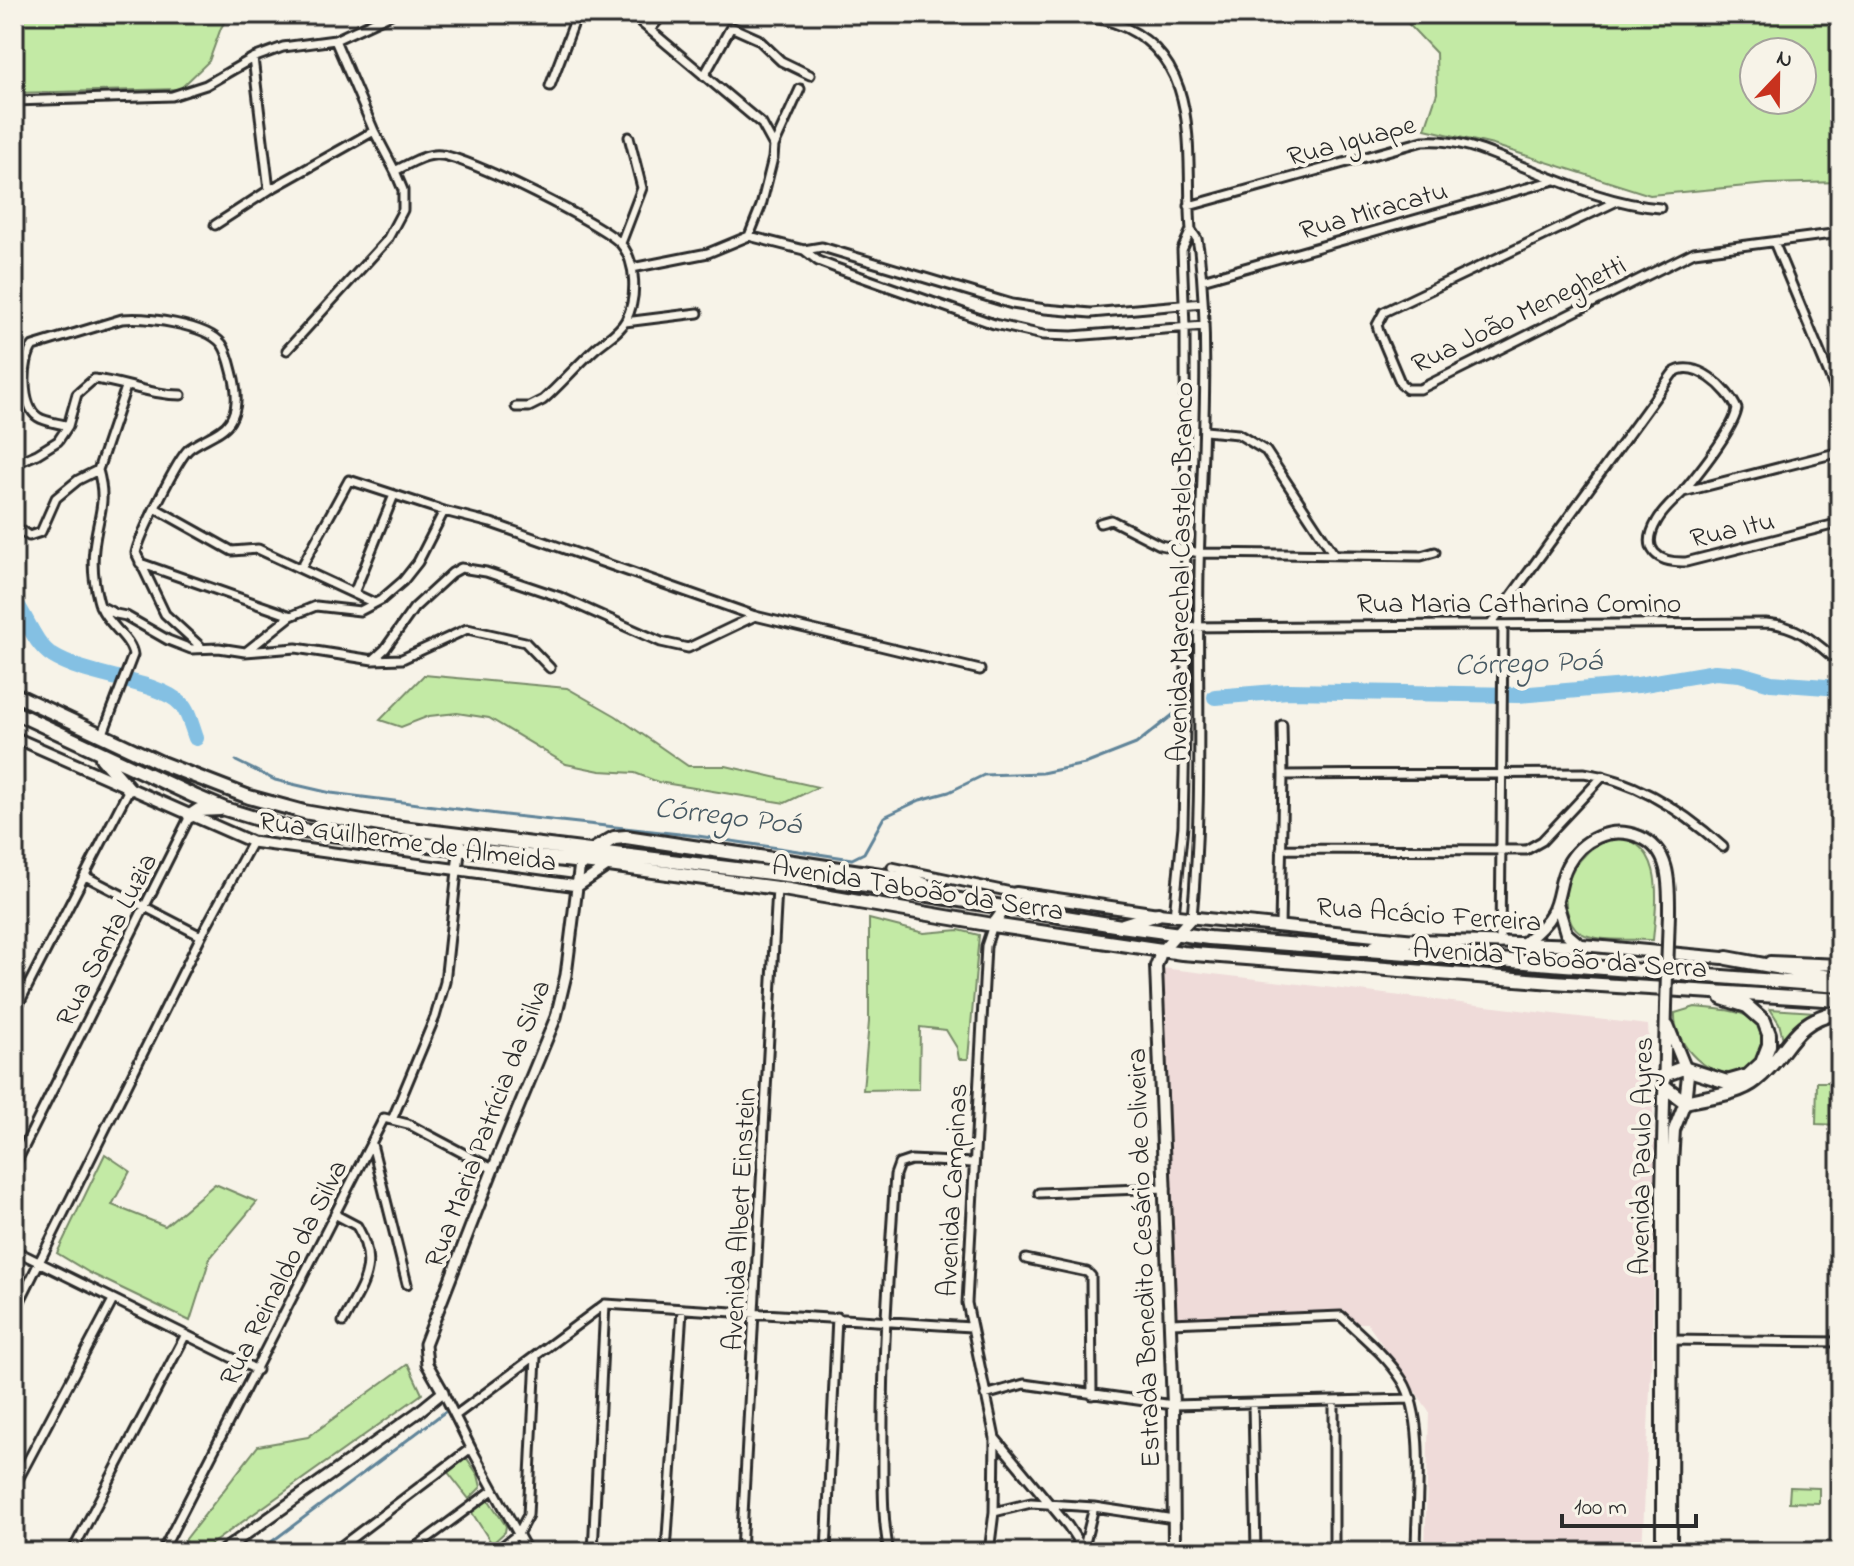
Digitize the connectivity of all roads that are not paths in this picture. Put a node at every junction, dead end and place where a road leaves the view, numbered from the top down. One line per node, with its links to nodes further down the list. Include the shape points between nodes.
1 (391, 14): 9 (street)
2 (525, 14): 3 (street)
3 (532, 14)
4 (555, 14): 13 (street, via 574,18)
5 (631, 14): 8 (street)
6 (663, 14): 8 (street)
7 (1054, 14): 23 (street, Avenida Marechal Castelo Branco, via 1123,27 1159,50 1174,71 1184,109)
8 (650, 30): 12 (street)
9 (335, 40): 10 (street, via 283,47); 16 (street)
10 (253, 58): 15 (street, via 206,85 172,96); 21 (street)
11 (810, 75): 12 (street, via 731,27)
12 (704, 76): 18 (street, via 762,124)
13 (550, 86)
14 (800, 89): 18 (street)
15 (14, 101)
16 (374, 131): 19 (street); 21 (street)
17 (629, 137): 30 (street, via 642,188)
18 (774, 146): 28 (street, via 769,181)
19 (395, 171): 30 (street, via 438,154 452,157 554,203); 40 (street, via 404,198 395,228)
20 (1555, 180): 22 (street, Rua Iguape); 23 (street, Rua Iguape, via 1485,151 1423,141); 33 (street, Rua Miracatu)
21 (269, 190): 25 (street)
22 (1615, 202): 24 (street, Rua Iguape); 29 (street, Rua João Meneghetti, via 1384,312 1377,325 1401,384 1420,389 1694,252)
23 (1189, 206): 26 (street, Avenida Marechal Castelo Branco)
24 (1660, 208)
25 (215, 225)
26 (1191, 230): 33 (street, Avenida Marechal Castelo Branco); 35 (street, Avenida Marechal Castelo Branco, via 1182,250)
27 (1840, 233): 29 (street, Rua João Meneghetti)
28 (749, 236): 31 (street); 32 (street, via 708,253)
29 (1774, 242): 43 (street)
30 (621, 243): 32 (street)
31 (804, 250): 35 (street, via 822,247 1012,304 1045,309 1091,313); 39 (street, via 836,268 1022,331 1072,336)
32 (632, 268): 37 (street, via 633,292)
33 (1202, 280): 34 (street, Avenida Marechal Castelo Branco)
34 (1203, 303): 35 (street); 38 (street, Avenida Marechal Castelo Branco)
35 (1184, 304): 39 (street, Avenida Marechal Castelo Branco)
36 (698, 313): 37 (street)
37 (625, 322): 44 (street, via 543,400)
38 (1204, 326): 39 (street); 46 (street, Avenida Marechal Castelo Branco)
39 (1185, 327): 57 (street, Avenida Marechal Castelo Branco)
40 (287, 350)
41 (126, 387): 42 (street, via 160,396); 45 (street, via 94,379 77,394); 49 (street)
42 (181, 395)
43 (1840, 401)
44 (516, 407)
45 (68, 426): 48 (street, via 58,441 37,454); 52 (street, via 40,419 30,407 24,377 33,346 136,318 214,336 231,368 238,396 234,412 225,427 183,455)
46 (1205, 431): 59 (street, Avenida Marechal Castelo Branco); 60 (street, via 1238,434 1266,451)
47 (1840, 452): 50 (street)
48 (14, 458)
49 (98, 470): 56 (street, via 56,498 41,532 29,536); 65 (street, via 103,510 93,550)
50 (1683, 492): 55 (street, Rua Itu, via 1663,512 1651,535 1650,545 1671,563); 68 (street, via 1737,409 1715,382 1685,367 1673,373)
51 (394, 495): 53 (street); 62 (street, via 349,480); 63 (street)
52 (155, 508): 61 (street, via 139,539); 62 (street, via 232,551 258,549)
53 (444, 511): 64 (street, via 409,574); 67 (street)
54 (1100, 523): 57 (street, via 1120,523 1147,540)
55 (1840, 523)
56 (14, 526)
57 (1186, 551): 59 (street); 70 (street, Avenida Marechal Castelo Branco)
58 (1435, 552): 60 (street)
59 (1200, 553): 60 (street); 71 (street, Avenida Marechal Castelo Branco)
60 (1333, 553)
61 (140, 563): 66 (street); 72 (street, via 165,614)
62 (301, 568): 63 (street)
63 (354, 593): 64 (street)
64 (372, 602): 66 (street, via 360,611 316,606)
65 (100, 606): 72 (street, via 184,646); 83 (street, via 133,650)
66 (291, 616): 73 (street)
67 (755, 616): 74 (street, via 688,648 661,642 560,597 461,568 414,608); 77 (street)
68 (1491, 624): 69 (street, Rua Maria Catharina Comino); 71 (street, Rua Maria Catharina Comino)
69 (1503, 625): 75 (street, Rua Maria Catharina Comino, via 1784,624 1803,632); 88 (street)
70 (1186, 627): 71 (street, Rua Maria Catharina Comino); 78 (street, Avenida Marechal Castelo Branco)
71 (1199, 627): 79 (street, Avenida Marechal Castelo Branco)
72 (202, 648): 73 (street)
73 (245, 652): 74 (street, via 296,648)
74 (373, 660): 76 (street, via 402,659 467,629 525,642)
75 (1840, 663)
76 (550, 668)
77 (980, 670)
78 (1186, 682): 79 (street); 87 (street, Avenida Marechal Castelo Branco)
79 (1198, 683): 86 (street, Avenida Marechal Castelo Branco)
80 (14, 694): 83 (highway, Avenida Taboão da Serra)
81 (14, 712): 85 (highway, Avenida Taboão da Serra)
82 (1282, 725): 89 (street)
83 (102, 736): 96 (highway, Avenida Taboão da Serra, via 249,797 304,812)
84 (14, 737): 91 (street, Rua Guilherme de Almeida)
85 (94, 751): 91 (highway); 92 (highway, Avenida Taboão da Serra)
86 (1198, 752): 87 (street); 95 (street, Avenida Marechal Castelo Branco)
87 (1184, 753): 94 (street, Avenida Marechal Castelo Branco)
88 (1501, 774): 89 (street); 90 (street); 99 (street)
89 (1283, 775): 100 (street)
90 (1603, 776): 98 (street, via 1685,814); 99 (street, via 1542,841 1526,850)
91 (129, 789): 93 (street, Rua Guilherme de Almeida); 107 (street)
92 (225, 809): 93 (highway, via 199,810); 101 (highway, Avenida Taboão da Serra, via 294,830)
93 (190, 816): 97 (street, Rua Guilherme de Almeida); 112 (street, Rua Santa Luzia)
94 (1183, 826): 95 (street); 115 (street, Avenida Marechal Castelo Branco)
95 (1199, 826): 116 (street, Avenida Marechal Castelo Branco)
96 (460, 835): 101 (street); 102 (highway, Avenida Taboão da Serra)
97 (252, 842): 106 (street, Rua Guilherme de Almeida); 122 (street)
98 (1723, 847)
99 (1502, 848): 100 (street); 124 (street)
100 (1281, 849): 120 (street)
101 (459, 850): 103 (highway, Avenida Taboão da Serra); 106 (street)
102 (591, 851): 103 (highway); 113 (highway, Avenida Taboão da Serra)
103 (580, 863): 104 (highway, Avenida Taboão da Serra); 108 (street, Rua Maria Patrícia da Silva)
104 (609, 865): 108 (street); 109 (highway, Avenida Taboão da Serra)
105 (892, 867): 110 (street, Rua Acácio Ferreira)
106 (457, 871): 108 (street, Rua Guilherme de Almeida); 142 (street, via 445,982)
107 (85, 876): 112 (street); 138 (street)
108 (578, 886): 146 (street, Rua Maria Patrícia da Silva, via 556,1017)
109 (777, 888): 118 (highway, Avenida Taboão da Serra); 158 (street, Avenida Albert Einstein)
110 (1016, 893): 113 (main road); 114 (main road, Rua Acácio Ferreira)
111 (1557, 903): 117 (main road); 125 (main road, via 1542,928); 136 (main road, bridge, via 1567,865 1581,848 1599,835 1622,832 1644,839 1661,856 1669,878)
112 (147, 907): 122 (street); 145 (street, Rua Santa Luzia)
113 (1005, 908): 118 (main road); 119 (highway, Avenida Taboão da Serra)
114 (1158, 914): 115 (main road, Rua Acácio Ferreira); 119 (highway)
115 (1174, 916): 116 (main road, Rua Acácio Ferreira)
116 (1192, 917): 120 (main road, Rua Acácio Ferreira); 121 (main road)
117 (1562, 924): 126 (main road); 127 (main road)
118 (993, 925): 129 (highway, Avenida Taboão da Serra, via 1145,948); 144 (street, Avenida Campinas, via 986,946)
119 (1121, 926): 121 (highway, Avenida Taboão da Serra)
120 (1280, 927): 123 (main road, Rua Acácio Ferreira)
121 (1177, 933): 128 (highway, Avenida Taboão da Serra); 129 (main road)
122 (201, 936): 152 (street)
123 (1415, 940): 124 (main road, Rua Acácio Ferreira); 128 (highway)
124 (1500, 944): 125 (main road, Rua Acácio Ferreira)
125 (1522, 945): 126 (main road, Rua Acácio Ferreira)
126 (1552, 945): 127 (main road, Rua Acácio Ferreira)
127 (1582, 945): 130 (main road, Rua Acácio Ferreira)
128 (1334, 949): 133 (highway, Avenida Taboão da Serra)
129 (1159, 956): 134 (highway, Avenida Taboão da Serra); 147 (main road, Estrada Benedito Cesário de Oliveira)
130 (1727, 958): 131 (main road, Rua Acácio Ferreira); 132 (highway)
131 (1840, 965)
132 (1840, 979)
133 (1840, 986)
134 (1700, 991): 135 (highway, Avenida Taboão da Serra); 139 (highway, via 1757,1012 1769,1045 1755,1071 1737,1081 1718,1082)
135 (1840, 1000)
136 (1666, 1011): 139 (main road, Avenida Paulo Ayres, via 1673,1043); 140 (main road, Avenida Paulo Ayres)
137 (1840, 1011): 141 (highway, via 1798,1030 1746,1087)
138 (14, 1013)
139 (1687, 1069): 140 (highway, via 1676,1069); 141 (main road, Avenida Paulo Ayres)
140 (1664, 1081): 141 (highway); 165 (main road, Avenida Paulo Ayres)
141 (1685, 1102): 165 (main road, Avenida Paulo Ayres, via 1672,1142)
142 (392, 1120): 143 (street, Rua Reinaldo da Silva, via 384,1118); 146 (street)
143 (372, 1144): 149 (street, Rua Reinaldo da Silva); 153 (street)
144 (974, 1163): 160 (street, via 899,1164); 163 (street, Avenida Campinas, via 967,1288)
145 (14, 1167)
146 (493, 1169): 169 (street, Rua Maria Patrícia da Silva, via 425,1344 427,1364)
147 (1166, 1188): 148 (street); 162 (main road, Estrada Benedito Cesário de Oliveira)
148 (1039, 1193)
149 (336, 1215): 161 (street, via 357,1226 370,1265); 168 (street, Rua Reinaldo da Silva)
150 (14, 1250): 152 (street)
151 (1026, 1259): 171 (street, via 1087,1272 1093,1281)
152 (40, 1263): 154 (street); 157 (street)
153 (407, 1284)
154 (113, 1300): 164 (street); 180 (street)
155 (605, 1304): 156 (street); 167 (street); 195 (street)
156 (682, 1310): 158 (street); 196 (street)
157 (14, 1313)
158 (756, 1315): 159 (street); 197 (street, Avenida Albert Einstein)
159 (837, 1317): 160 (street); 198 (street)
160 (885, 1321): 163 (street); 199 (street, via 884,1507)
161 (343, 1322)
162 (1171, 1323): 172 (street, via 1341,1316 1388,1362); 175 (main road, Estrada Benedito Cesário de Oliveira)
163 (971, 1327): 170 (street, Avenida Campinas)
164 (185, 1336): 168 (street); 189 (street)
165 (1667, 1340): 166 (street); 177 (main road, Avenida Paulo Ayres)
166 (1840, 1342)
167 (536, 1357): 176 (street); 186 (street, via 530,1506)
168 (257, 1370): 190 (street, Rua Reinaldo da Silva)
169 (443, 1392): 176 (street); 191 (street)
170 (985, 1395): 171 (street, via 1024,1384); 178 (street, Avenida Campinas)
171 (1092, 1395): 175 (street)
172 (1412, 1399): 173 (street); 204 (street, via 1417,1432)
173 (1334, 1403): 174 (street); 203 (street)
174 (1253, 1404): 175 (street); 202 (street)
175 (1173, 1405): 185 (main road, Estrada Benedito Cesário de Oliveira)
176 (456, 1415): 179 (street)
177 (1666, 1416): 205 (main road, Avenida Paulo Ayres); 206 (main road, Avenida Paulo Ayres)
178 (995, 1438): 182 (street); 184 (street, Avenida Campinas)
179 (471, 1448): 181 (street); 187 (street)
180 (14, 1487)
181 (493, 1490): 186 (street); 192 (street)
182 (1049, 1503): 183 (street); 184 (street); 188 (street)
183 (1094, 1507): 185 (street); 188 (street)
184 (994, 1512): 200 (street, Avenida Campinas)
185 (1174, 1519): 201 (main road, Estrada Benedito Cesário de Oliveira)
186 (518, 1534): 193 (street); 194 (street)
187 (339, 1550)
188 (1085, 1550)
189 (72, 1552)
190 (162, 1552)
191 (221, 1552)
192 (409, 1552)
193 (495, 1552)
194 (528, 1552)
195 (593, 1552)
196 (666, 1552)
197 (741, 1552)
198 (826, 1552)
199 (889, 1552)
200 (989, 1552)
201 (1174, 1552)
202 (1256, 1552)
203 (1334, 1552)
204 (1416, 1552)
205 (1662, 1552)
206 (1671, 1552)

